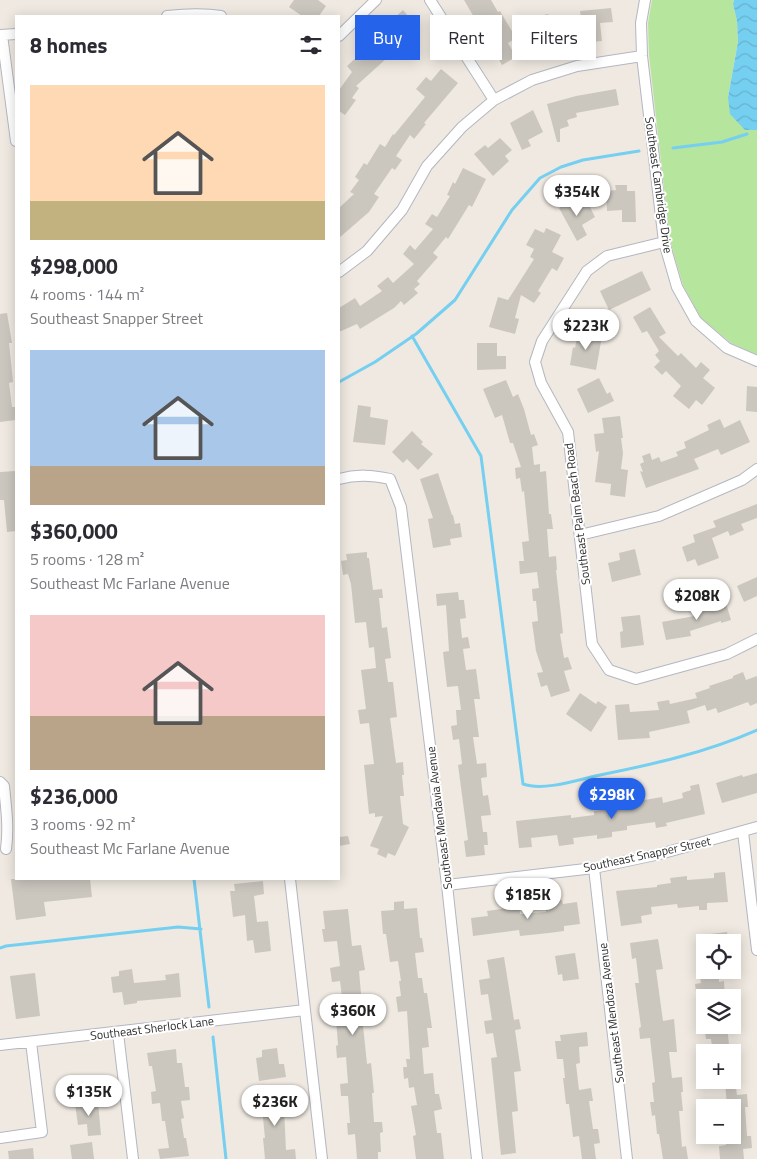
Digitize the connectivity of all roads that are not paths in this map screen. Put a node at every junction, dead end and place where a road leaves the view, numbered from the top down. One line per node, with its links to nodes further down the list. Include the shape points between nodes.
1 (376, 0): 8 (street)
2 (430, 0): 10 (street)
3 (645, 0): 9 (street, Southeast Cambridge Drive, via 641,23)
4 (176, 15): 5 (street)
5 (216, 15)
6 (15, 34): 7 (street)
7 (1, 35): 11 (street)
8 (340, 35)
9 (642, 56): 10 (street, via 577,66 532,80); 12 (street, Southeast Cambridge Drive)
10 (494, 100): 13 (street, via 462,127 427,166 402,210 367,251)
11 (15, 133)
12 (664, 242): 14 (street, Southeast Cambridge Drive, via 677,287 696,322 727,348); 17 (street, Southeast Palm Beach Road, via 607,256 587,271 542,341 535,362 541,383 568,432)
13 (340, 271)
14 (757, 361)
15 (757, 469): 17 (street, via 742,480 658,516)
16 (340, 479): 25 (street, Southeast Mendavia Avenue, via 373,475 390,479 401,507)
17 (580, 536): 18 (street, Southeast Palm Beach Road, via 592,644 609,670 636,679 727,654)
18 (757, 639)
19 (0, 782): 22 (street, via 4,786 8,820)
20 (757, 827): 21 (street, Southeast Snapper Street)
21 (743, 832): 23 (street, Southeast Snapper Street); 26 (street)
22 (7, 848)
23 (594, 868): 25 (street, Southeast Snapper Street); 35 (street, Southeast Mendoza Avenue)
24 (290, 880): 27 (street)
25 (447, 885): 34 (street, Southeast Mendavia Avenue)
26 (757, 950)
27 (304, 1010): 28 (street, Southeast Sherlock Lane); 33 (street)
28 (118, 1033): 29 (street, Southeast Sherlock Lane); 32 (street)
29 (31, 1042): 30 (street, Southeast Sherlock Lane); 31 (street, via 42,1132)
30 (0, 1045)
31 (0, 1138)
32 (132, 1159)
33 (322, 1159)
34 (476, 1159)
35 (628, 1159)

